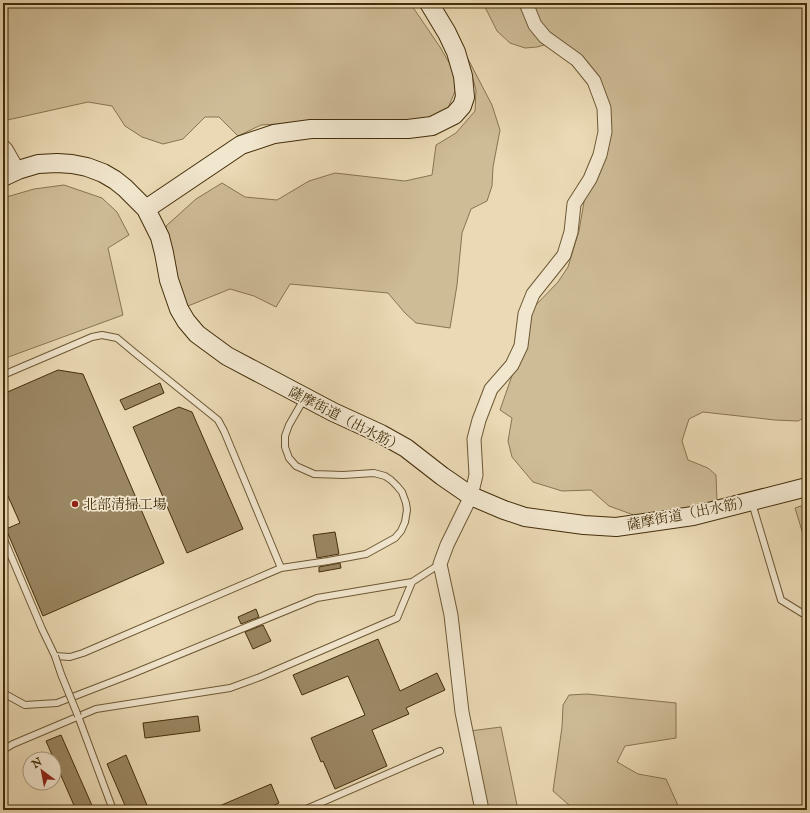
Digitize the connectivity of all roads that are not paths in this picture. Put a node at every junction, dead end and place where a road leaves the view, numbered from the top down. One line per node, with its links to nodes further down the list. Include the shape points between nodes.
1 (429, 3): 5 (street, via 456,52 463,76 465,97 462,106 454,115 432,126 408,129 311,129 274,134 242,145)
2 (526, 3): 9 (street, via 535,25 545,37 577,60 594,81 604,108 605,132 600,155 590,180 574,204 571,232 564,255 533,294 525,314 521,346 512,365 491,390 479,420 474,439 476,475)
3 (3, 146): 4 (street, via 6,149)
4 (10, 173): 5 (street, 薩摩街道（出水筋）, via 38,164 58,163 87,167 115,180)
5 (146, 209): 7 (street, 薩摩街道（出水筋）, via 160,237 169,280 177,303 190,325 226,356)
6 (3, 375): 13 (lane, via 92,337 102,335 117,338 218,420)
7 (305, 397): 9 (street, 薩摩街道（出水筋）, via 406,448); 13 (lane, via 285,436 289,458 296,466 314,474 374,473 385,476 402,492 407,510 405,522 396,538 366,554)
8 (807, 487): 10 (street, 薩摩街道（出水筋）)
9 (471, 496): 10 (street, 薩摩街道（出水筋）, via 525,517 600,527 669,520); 12 (street)
10 (752, 502): 15 (lane, via 781,600)
11 (3, 537): 16 (lane)
12 (440, 564): 14 (lane); 23 (street, via 451,615 462,712)
13 (281, 568): 16 (lane, via 83,653 70,657)
14 (412, 582): 17 (lane, via 317,598 57,702 25,705); 18 (lane, via 397,618 260,677 230,688 96,709)
15 (807, 616)
16 (55, 656): 18 (lane, bridge)
17 (3, 693)
18 (78, 716): 19 (lane); 21 (lane)
19 (3, 750)
20 (440, 751): 22 (lane)
21 (113, 810)
22 (304, 810)
23 (482, 810)

